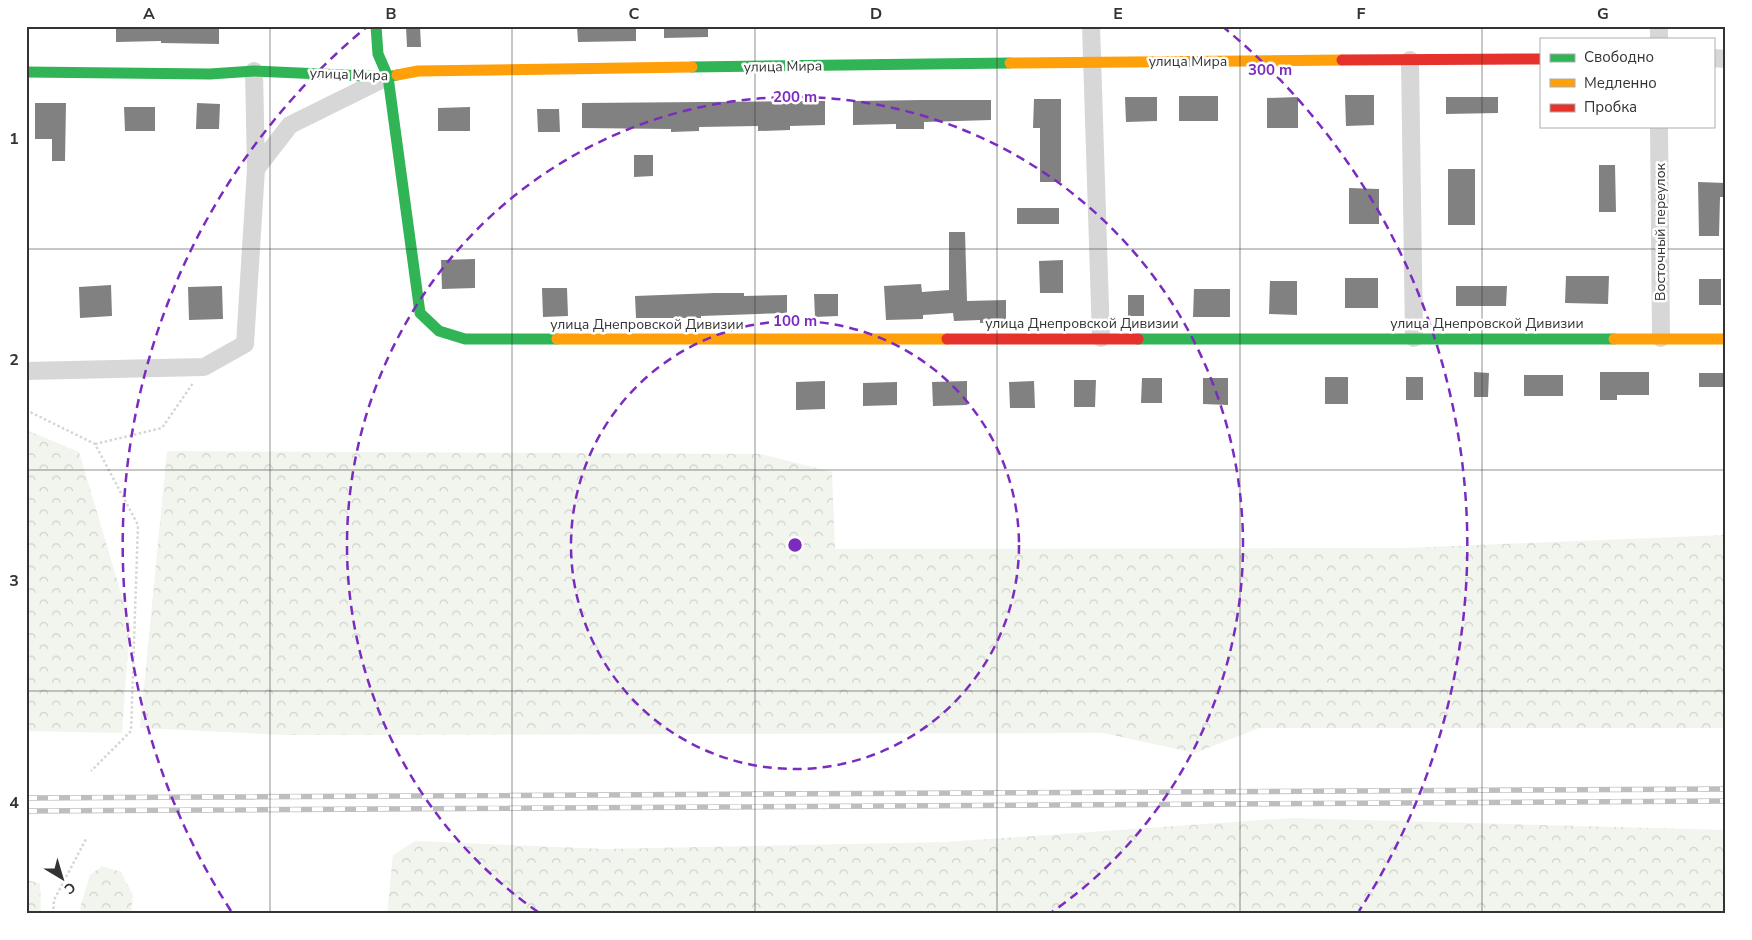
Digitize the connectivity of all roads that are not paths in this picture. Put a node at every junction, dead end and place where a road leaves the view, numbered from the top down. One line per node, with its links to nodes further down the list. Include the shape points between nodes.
1 (376, 26): 8 (street, via 378,54)
2 (1091, 26): 5 (street)
3 (1540, 58): 4 (street, улица Мира)
4 (1410, 60): 5 (street, улица Мира); 12 (street)
5 (1092, 62): 8 (street, улица Мира, via 418,70); 11 (street)
6 (254, 71): 7 (street, улица Мира, via 210,74); 8 (street, улица Мира); 10 (street)
7 (26, 72)
8 (388, 77): 10 (street, via 290,125); 11 (street, улица Днепровской Дивизии, via 420,313 439,331 464,340)
9 (1659, 128): 13 (street, Восточный переулок)
10 (256, 170): 15 (street, via 245,344 204,367)
11 (1101, 338): 12 (street, улица Днепровской Дивизии)
12 (1414, 338): 13 (street, улица Днепровской Дивизии)
13 (1661, 338): 14 (street, улица Днепровской Дивизии)
14 (1726, 339)
15 (26, 371)

